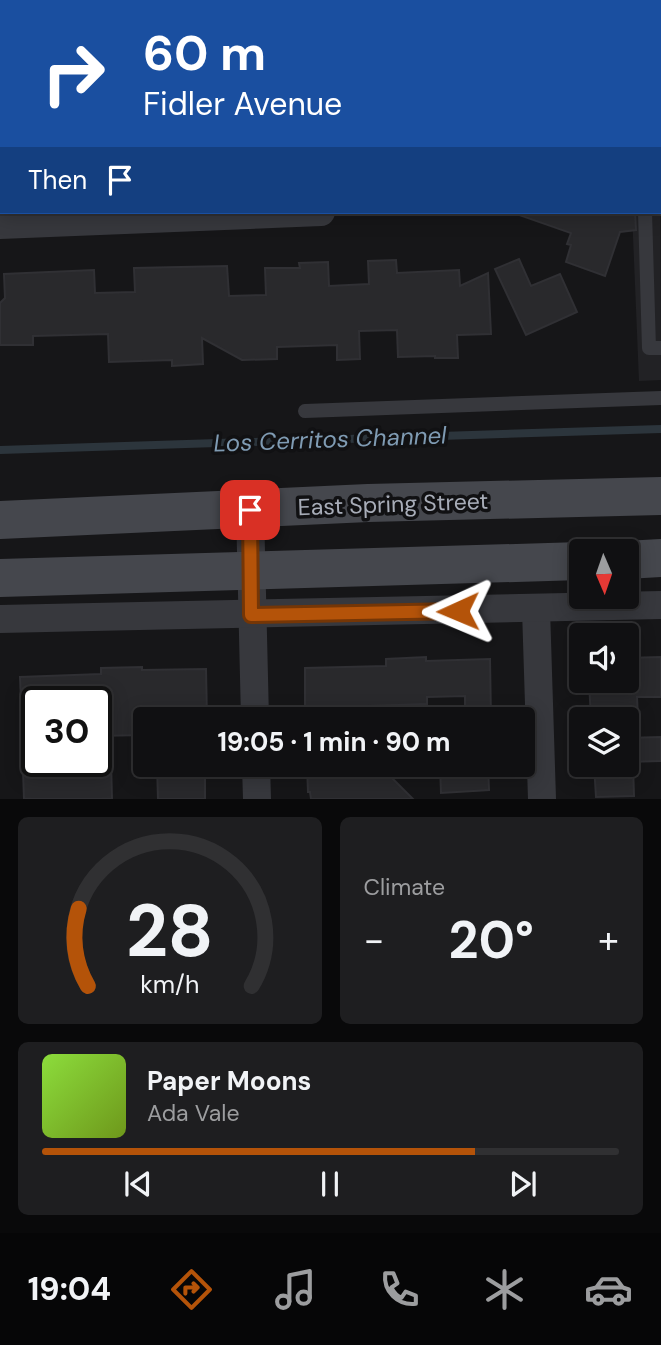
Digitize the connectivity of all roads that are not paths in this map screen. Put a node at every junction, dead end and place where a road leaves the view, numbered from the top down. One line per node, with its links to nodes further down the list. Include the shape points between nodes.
1 (189, 214): 3 (street)
2 (645, 214): 4 (lane, via 649,348)
3 (0, 225)
4 (661, 348)
5 (661, 398): 6 (lane)
6 (305, 411)
7 (661, 496): 8 (main road, East Spring Street)
8 (250, 510): 9 (main road, East Spring Street); 13 (street)
9 (0, 520)
10 (661, 558): 11 (main road)
11 (639, 559)
12 (569, 561): 13 (main road)
13 (252, 570): 14 (main road); 17 (street)
14 (0, 578)
15 (661, 605): 16 (street)
16 (536, 610): 17 (street); 22 (street)
17 (251, 615): 18 (street); 19 (street)
18 (0, 619)
19 (255, 707)
20 (256, 777): 21 (street)
21 (257, 799)
22 (542, 799)

